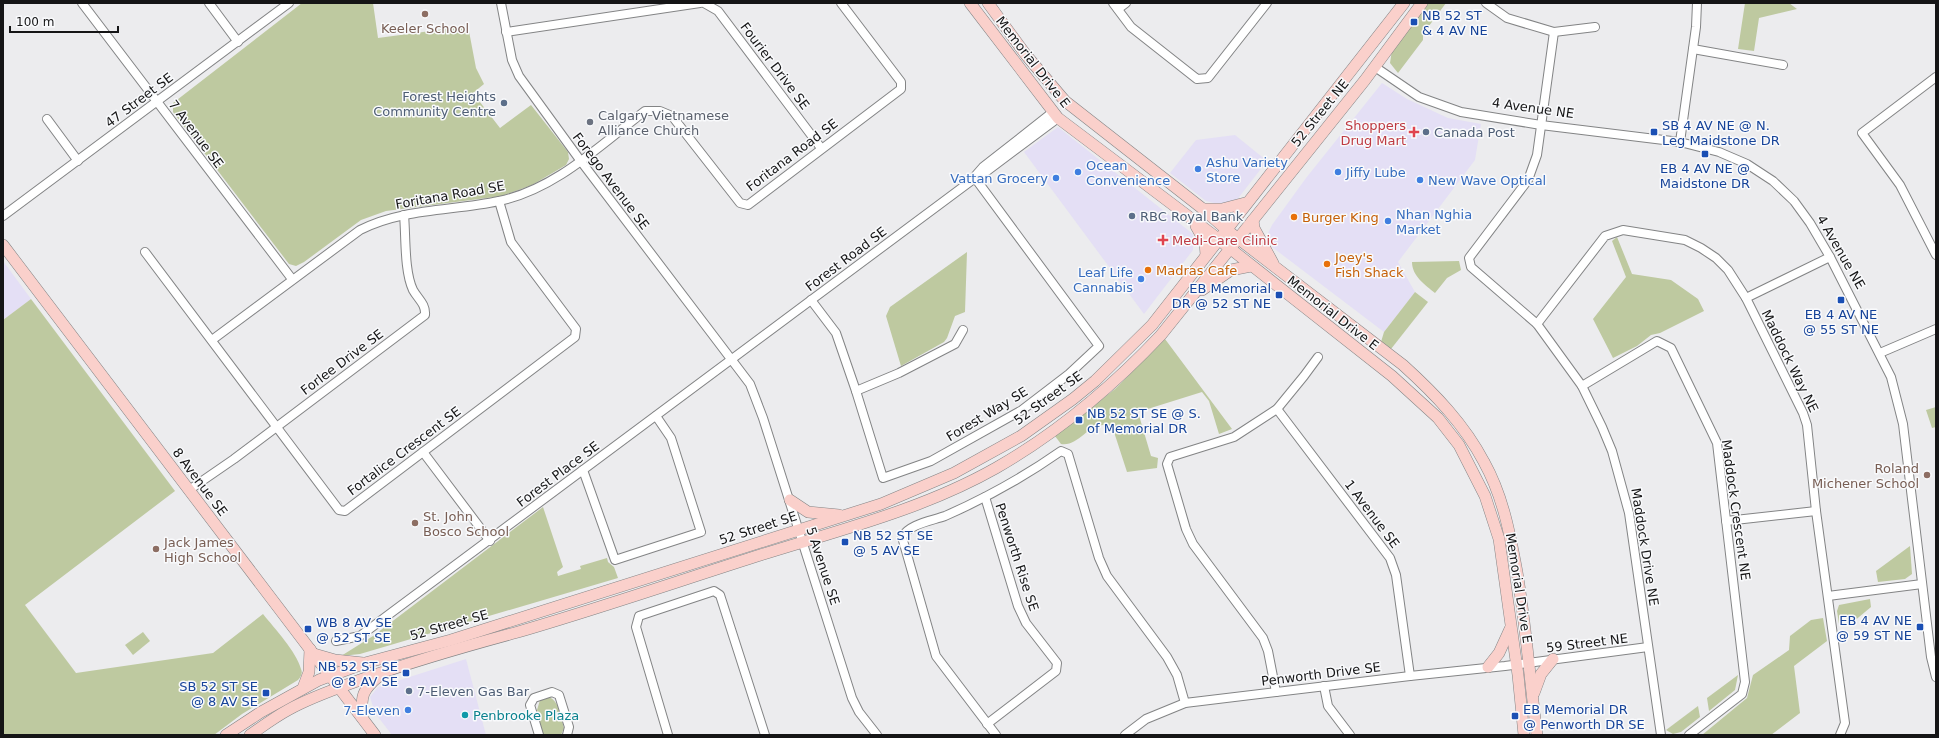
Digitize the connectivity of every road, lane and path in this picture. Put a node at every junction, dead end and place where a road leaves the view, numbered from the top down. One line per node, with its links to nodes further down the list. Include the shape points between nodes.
1 (82, 3): 26 (street, 7 Avenue SE)
2 (209, 3): 20 (street)
3 (289, 3): 20 (street, 47 Street SE)
4 (501, 3): 18 (street, Forego Avenue SE)
5 (700, 3): 18 (street)
6 (704, 3): 31 (street, Fourier Drive SE, via 718,11)
7 (841, 3): 31 (street, Foritana Road SE, via 901,82 900,89)
8 (970, 3): 27 (main road, Memorial Drive E)
9 (988, 3): 37 (main road, Memorial Drive E, via 1026,55 1065,100)
10 (1126, 3): 16 (street)
11 (1267, 3): 16 (street, via 1208,78 1197,79 1132,27)
12 (1404, 3): 22 (main road, 52 Street NE)
13 (1422, 3): 24 (main road, 52 Street NE)
14 (1486, 3): 19 (street, via 1507,18)
15 (1697, 3): 21 (street)
16 (1116, 6)
17 (1595, 27): 19 (street)
18 (506, 32): 32 (street, Forego Avenue SE, via 512,60 519,76)
19 (1554, 32): 29 (street, Maddock Drive NE)
20 (238, 42): 26 (street, 47 Street SE)
21 (1693, 50): 23 (street); 30 (street)
22 (1361, 57): 24 (main road, 4 Avenue NE); 36 (main road, 52 Street NE)
23 (1783, 65)
24 (1375, 67): 29 (street, 4 Avenue NE, via 1411,93 1450,108); 41 (main road, 52 Street NE)
25 (1936, 77): 49 (street, via 1862,133 1900,185)
26 (157, 102): 33 (street, 47 Street SE); 53 (street, 7 Avenue SE)
27 (1056, 115): 34 (street, Forest Road SE, via 983,167); 40 (main road, Memorial Drive E)
28 (47, 119): 33 (street)
29 (1541, 124): 30 (street, 4 Avenue NE); 57 (street, Maddock Drive NE, via 1537,155 1528,180 1469,258 1471,267)
30 (1680, 142): 50 (street, 4 Avenue NE, via 1719,152 1747,164 1773,181 1794,201)
31 (821, 148): 32 (street, Foritana Road SE, via 748,204 740,203 672,116 660,111 645,111)
32 (580, 160): 35 (street, Foritana Road SE, via 554,180); 63 (street, Forego Avenue SE)
33 (78, 161): 39 (street, 47 Street SE)
34 (975, 178): 56 (street, Forest Road SE); 65 (street, Forest Way SE, via 1099,346 1069,374 1022,410 931,461 883,478)
35 (499, 201): 38 (street, Foritana Road SE); 69 (street, Fortalice Crescent SE, via 511,242 576,330 575,337)
36 (1245, 203): 37 (main road, via 1222,209); 42 (main road, 52 Street NE)
37 (1203, 209): 42 (main road, Memorial Drive E)
38 (404, 215): 53 (street, Foritana Road SE, via 377,221 360,230); 68 (street, Forlee Drive SE, via 408,270 413,290 426,308 425,315)
39 (3, 216)
40 (1192, 220): 44 (main road, Memorial Drive E); 48 (main road, via 1204,238)
41 (1253, 220): 43 (main road, 52 Street NE); 52 (main road, via 1254,228)
42 (1227, 230): 43 (main road, Memorial Drive E); 44 (main road, 52 Street SE)
43 (1238, 238): 46 (main road, 52 Street SE); 52 (main road, Memorial Drive E)
44 (1219, 240): 46 (main road, Memorial Drive E); 48 (main road, 52 Street SE)
45 (3, 245): 71 (main road, 8 Avenue SE)
46 (1230, 249): 51 (main road, Memorial Drive E); 54 (main road, 52 Street SE)
47 (145, 252): 60 (street, Fortalice Crescent SE)
48 (1206, 255): 75 (main road, 52 Street SE, via 1152,325 1073,399 1045,420 954,473 881,504)
49 (1936, 255)
50 (1830, 257): 55 (street); 61 (street, 4 Avenue NE)
51 (1251, 266): 54 (main road, via 1231,270); 82 (main road, Memorial Drive E, via 1417,397 1459,445 1485,496 1494,522 1505,581)
52 (1274, 266): 87 (main road, Memorial Drive E, via 1403,365 1448,409 1470,437 1498,491 1506,517 1522,602)
53 (292, 280): 60 (street, Foritana Road SE)
54 (1196, 293): 79 (main road, 52 Street SE, via 1130,369 1083,409 1030,448 995,469 927,500)
55 (1746, 298): 57 (street, Maddock Way NE, via 1728,270 1701,248 1685,240 1623,230 1605,236); 74 (street, Maddock Way NE, via 1803,413 1807,426)
56 (811, 300): 63 (street, Forest Road SE); 65 (street, Forest Way SE, via 836,333)
57 (1537, 324): 64 (street, Maddock Drive NE)
58 (963, 330): 65 (street, via 955,344 899,373)
59 (1936, 330): 61 (street)
60 (212, 340): 68 (street, Fortalice Crescent SE)
61 (1880, 353): 80 (street, 4 Avenue NE, via 1895,389 1903,424)
62 (1318, 357): 66 (street)
63 (732, 359): 67 (street, Forest Place SE); 73 (street, 5 Avenue SE, via 750,384 758,402)
64 (1582, 386): 76 (street, Maddock Crescent NE, via 1657,342 1671,348 1717,443); 84 (street, Maddock Drive NE, via 1602,427 1621,480 1634,541)
65 (856, 391)
66 (1277, 409): 93 (street, 1 Avenue SE, via 1390,558 1396,575); 98 (street, via 1240,433 1170,457 1167,464 1186,529 1193,544 1263,638)
67 (656, 416): 70 (street, Forest Place SE); 70 (street, via 671,438 701,532 615,560)
68 (277, 426): 69 (street, Fortalice Crescent SE, via 339,510 345,511); 71 (street, Forlee Drive SE)
69 (423, 452): 78 (street)
70 (583, 470): 78 (street, Forest Place SE)
71 (189, 490): 85 (main road, 8 Avenue SE)
72 (985, 497): 100 (street, via 1061,452 1068,454 1099,558 1107,576 1167,657 1178,675); 102 (street, Penworth Rise SE, via 1018,606 1026,624 1057,663 1056,671); 102 (street, via 905,530 902,537 936,656)
73 (790, 500): 75 (main road, via 808,512); 77 (street, 5 Avenue SE)
74 (1816, 511): 76 (street); 81 (street, Maddock Way NE)
75 (845, 515): 77 (main road, 52 Street SE)
76 (1726, 521): 117 (street, Maddock Crescent NE, via 1745,682 1742,694)
77 (799, 530): 79 (street, 5 Avenue SE); 88 (main road, 52 Street SE, via 458,638)
78 (490, 541): 83 (street, Forest Place SE, via 360,636)
79 (802, 542): 91 (main road, 52 Street SE); 103 (street, 5 Avenue SE, via 852,698)
80 (1922, 584): 81 (street); 94 (street, 4 Avenue NE)
81 (1828, 596): 118 (street, Maddock Way NE, via 1845,723)
82 (1510, 628): 89 (main road, Memorial Drive E); 90 (main road, via 1499,653)
83 (336, 641)
84 (1648, 647): 86 (street, 59 Street NE); 116 (street, Maddock Drive NE)
85 (312, 652): 88 (main road, via 335,660); 92 (main road, 8 Avenue SE); 96 (main road)
86 (1553, 659): 87 (street, 59 Street NE); 99 (main road, via 1541,674)
87 (1528, 662): 89 (street, Penworth Drive SE); 99 (main road, Memorial Drive E)
88 (365, 663): 92 (main road, 52 Street SE)
89 (1516, 664): 90 (street, Penworth Drive SE); 114 (main road, Memorial Drive E)
90 (1488, 667): 93 (street, Penworth Drive SE)
91 (384, 672): 97 (main road, 52 Street SE); 101 (main road, via 363,694)
92 (330, 676): 96 (main road, 52 Street SE); 97 (main road, 8 Avenue SE)
93 (1410, 676): 95 (street, Penworth Drive SE)
94 (1936, 678)
95 (1324, 686): 98 (street, Penworth Drive SE); 113 (street, via 1328,706)
96 (303, 688): 104 (main road, 52 Street SE)
97 (339, 688): 101 (main road, 8 Avenue SE); 105 (main road, 52 Street SE, via 289,709)
98 (1276, 692): 100 (street, Penworth Drive SE)
99 (1533, 697): 115 (main road, Memorial Drive E)
100 (1186, 703): 112 (street, Penworth Drive SE, via 1146,719)
101 (362, 718): 106 (main road, 8 Avenue SE)
102 (987, 724): 111 (street)
103 (874, 734)
104 (226, 735)
105 (250, 735)
106 (375, 735)
107 (538, 735): 108 (street, via 530,705 534,698 552,692 559,695 569,727)
108 (567, 735)
109 (668, 735): 110 (street, via 636,627 639,616 714,591 720,595)
110 (765, 735)
111 (996, 735)
112 (1125, 735)
113 (1350, 735)
114 (1524, 735)
115 (1538, 735)
116 (1661, 735)
117 (1689, 735)
118 (1840, 735)

